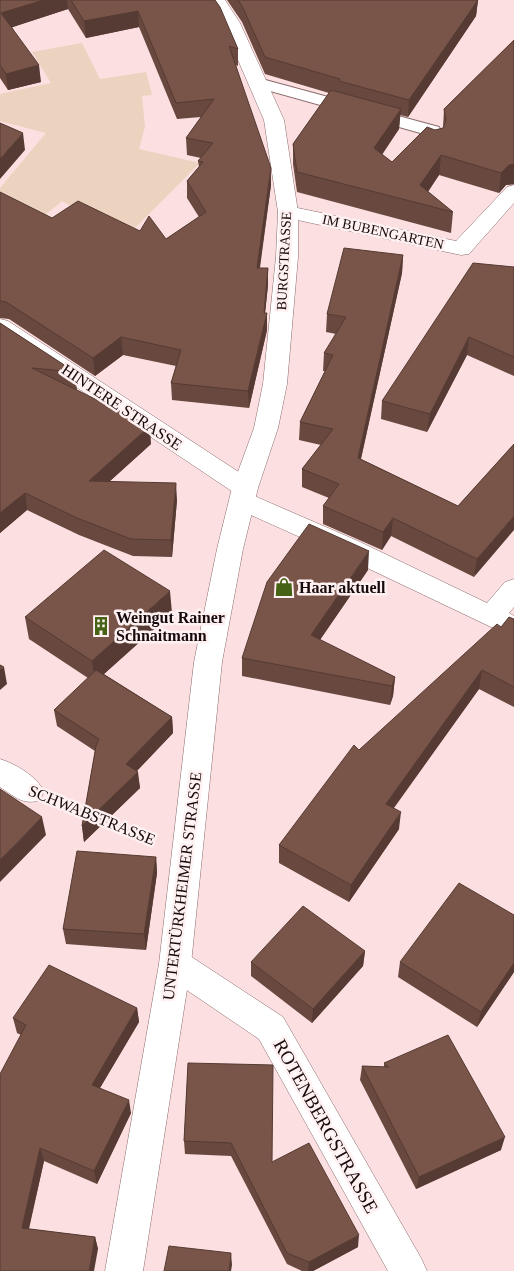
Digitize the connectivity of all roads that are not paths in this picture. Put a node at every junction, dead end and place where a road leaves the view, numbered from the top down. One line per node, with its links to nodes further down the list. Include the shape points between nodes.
1 (216, 0): 2 (main road, BURGSTRASSE, via 232,23)
2 (258, 84): 3 (lane, via 433,131); 5 (main road, BURGSTRASSE, via 274,120)
3 (433, 143)
4 (514, 191): 5 (main road, IM BUBENGARTEN, via 461,249)
5 (288, 212): 7 (main road, BURGSTRASSE, via 288,257 275,384 266,428)
6 (0, 326): 7 (main road, HINTERE STRASSE)
7 (244, 494): 9 (main road, HINTERE STRASSE); 12 (main road, UNTERTÜRKHEIMER STRASSE, via 208,662)
8 (514, 589): 9 (main road)
9 (502, 622)
10 (0, 771): 11 (main road, SCHWABSTRASSE)
11 (29, 791)
12 (175, 964): 13 (main road, UNTERTÜRKHEIMER STRASSE); 14 (main road, ROTENBERGSTRASSE, via 271,1028)
13 (124, 1271)
14 (408, 1271)

